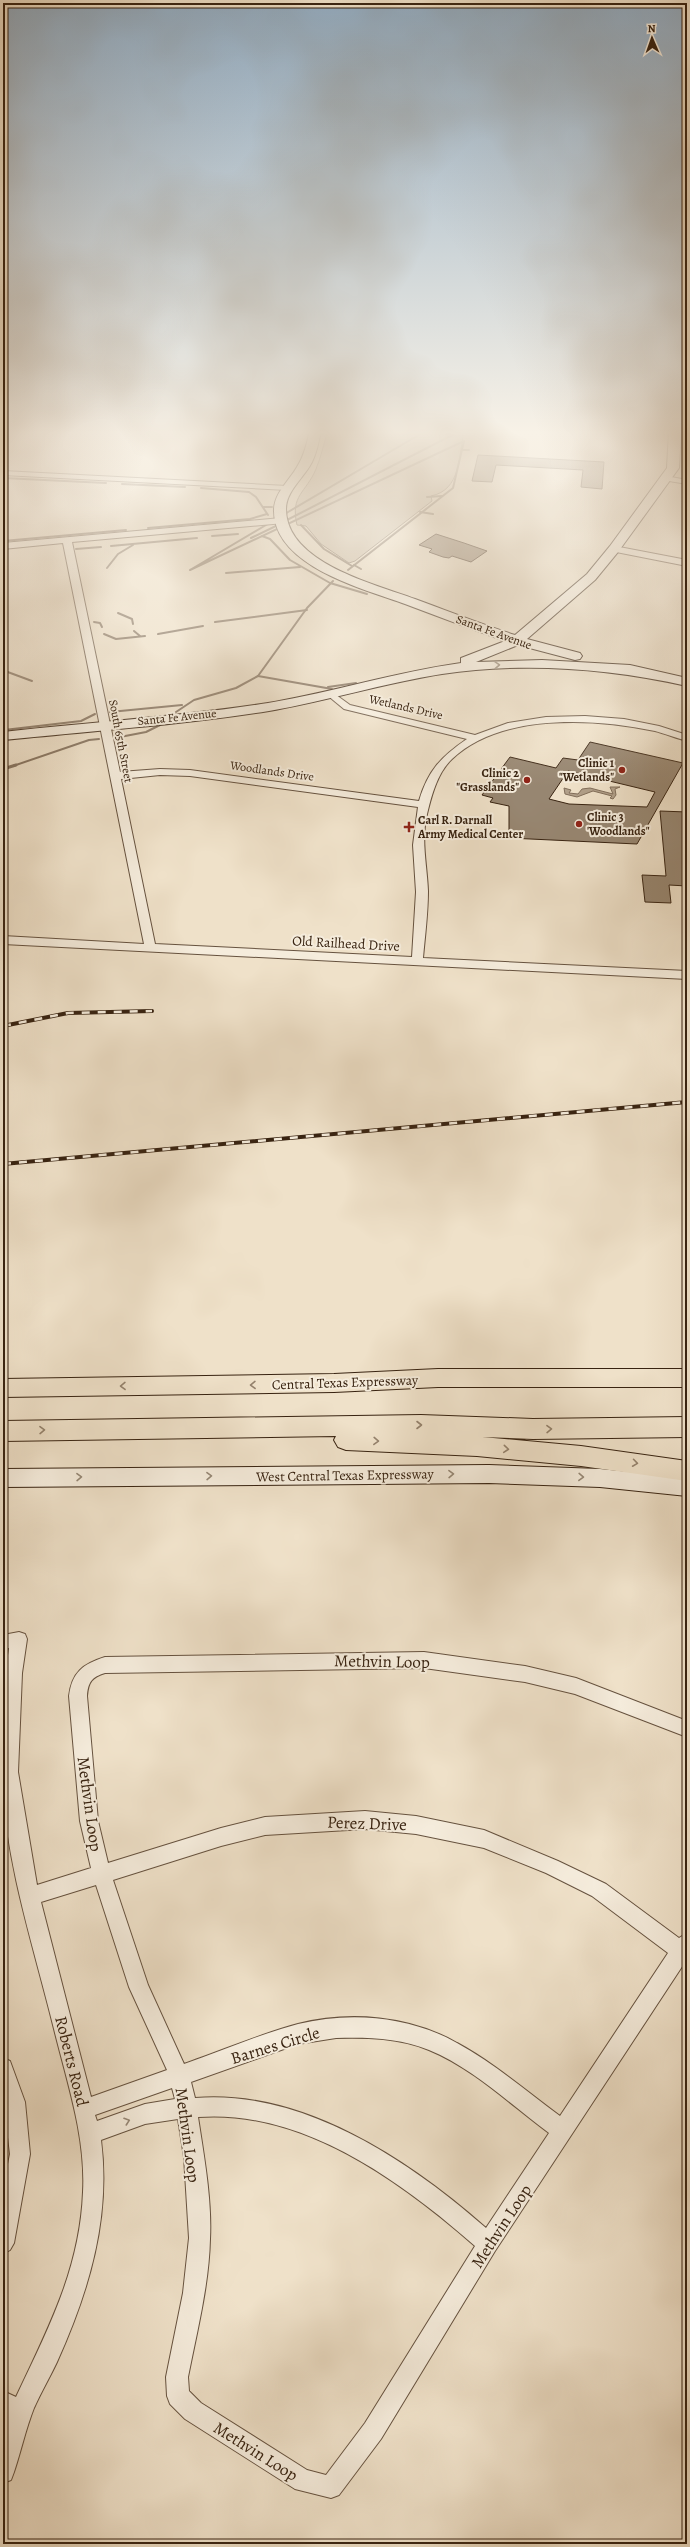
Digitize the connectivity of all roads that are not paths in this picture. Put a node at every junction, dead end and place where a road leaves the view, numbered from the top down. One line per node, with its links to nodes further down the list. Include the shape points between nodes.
1 (69, 549): 10 (street, South 65th Street)
2 (300, 549): 5 (street, Santa Fe Avenue, via 330,571)
3 (614, 549): 4 (street); 5 (street, via 590,577)
4 (687, 563)
5 (516, 641): 6 (street); 7 (street, Santa Fe Avenue)
6 (444, 669): 7 (street, one-way to 7, via 548,664); 9 (street, Santa Fe Avenue)
7 (642, 672): 8 (street, Santa Fe Avenue)
8 (687, 682)
9 (332, 695): 10 (street, Santa Fe Avenue, via 267,707); 12 (street, Wetlands Drive, via 347,707)
10 (105, 725): 11 (street, Santa Fe Avenue); 14 (street, South 65th Street)
11 (3, 736)
12 (477, 738): 13 (street, via 530,722 579,718 630,722); 15 (street, via 452,754 436,772)
13 (687, 738)
14 (115, 776): 15 (street, Woodlands Drive, via 160,772 190,773); 17 (street, South 65th Street)
15 (425, 805): 18 (street, via 418,845 422,893)
16 (3, 940): 17 (street, Old Railhead Drive)
17 (150, 947): 18 (street, Old Railhead Drive)
18 (417, 962): 19 (street, Old Railhead Drive)
19 (687, 975)
20 (687, 1367): 21 (highway)
21 (438, 1378): 22 (highway, Central Texas Expressway); 23 (highway, Central Texas Expressway, one-way to 23, via 334,1383)
22 (687, 1378)
23 (3, 1388)
24 (687, 1427): 25 (highway, one-way to 24, via 421,1425 534,1429)
25 (142, 1429): 26 (highway, one-way to 25); 27 (highway, one-way to 27, via 220,1439 342,1440 477,1446 581,1456)
26 (3, 1431)
27 (687, 1471)
28 (3, 1478): 29 (street, West Central Texas Expressway, one-way to 29, via 489,1474 600,1478)
29 (687, 1487)
30 (11, 1640): 33 (street, Roberts Road, via 14,1674 9,1772 23,1866)
31 (687, 1729): 32 (street, Methvin Loop, via 576,1686 525,1674 424,1660 105,1665 90,1669 79,1680 78,1696 89,1821)
32 (102, 1875): 33 (street, Perez Drive); 34 (street, Perez Drive, via 221,1836 265,1826 365,1820 416,1825 484,1839 552,1867 599,1890); 36 (street, Methvin Loop, via 139,1987)
33 (31, 1896): 38 (street, Roberts Road)
34 (684, 1947): 39 (street, Methvin Loop)
35 (3, 2068): 41 (street, via 16,2102 20,2154)
36 (179, 2075): 37 (street, Methvin Loop); 38 (street, Barnes Circle); 39 (street, Barnes Circle, via 298,2034 329,2028 369,2028 419,2037 448,2049)
37 (187, 2108): 40 (street, one-way to 37, via 154,2112); 42 (street, via 232,2108 276,2115 307,2124 375,2158 455,2212); 42 (street, Methvin Loop, via 194,2157 200,2238 194,2293 177,2377 178,2396 193,2411 303,2481 331,2487 373,2431)
38 (85, 2109): 40 (street, Roberts Road)
39 (563, 2131): 42 (street, Methvin Loop)
40 (90, 2134): 43 (street, Roberts Road, via 95,2174 95,2206 82,2269 50,2354)
41 (3, 2243)
42 (488, 2244)
43 (13, 2406): 44 (street, Roberts Road)
44 (3, 2472)

